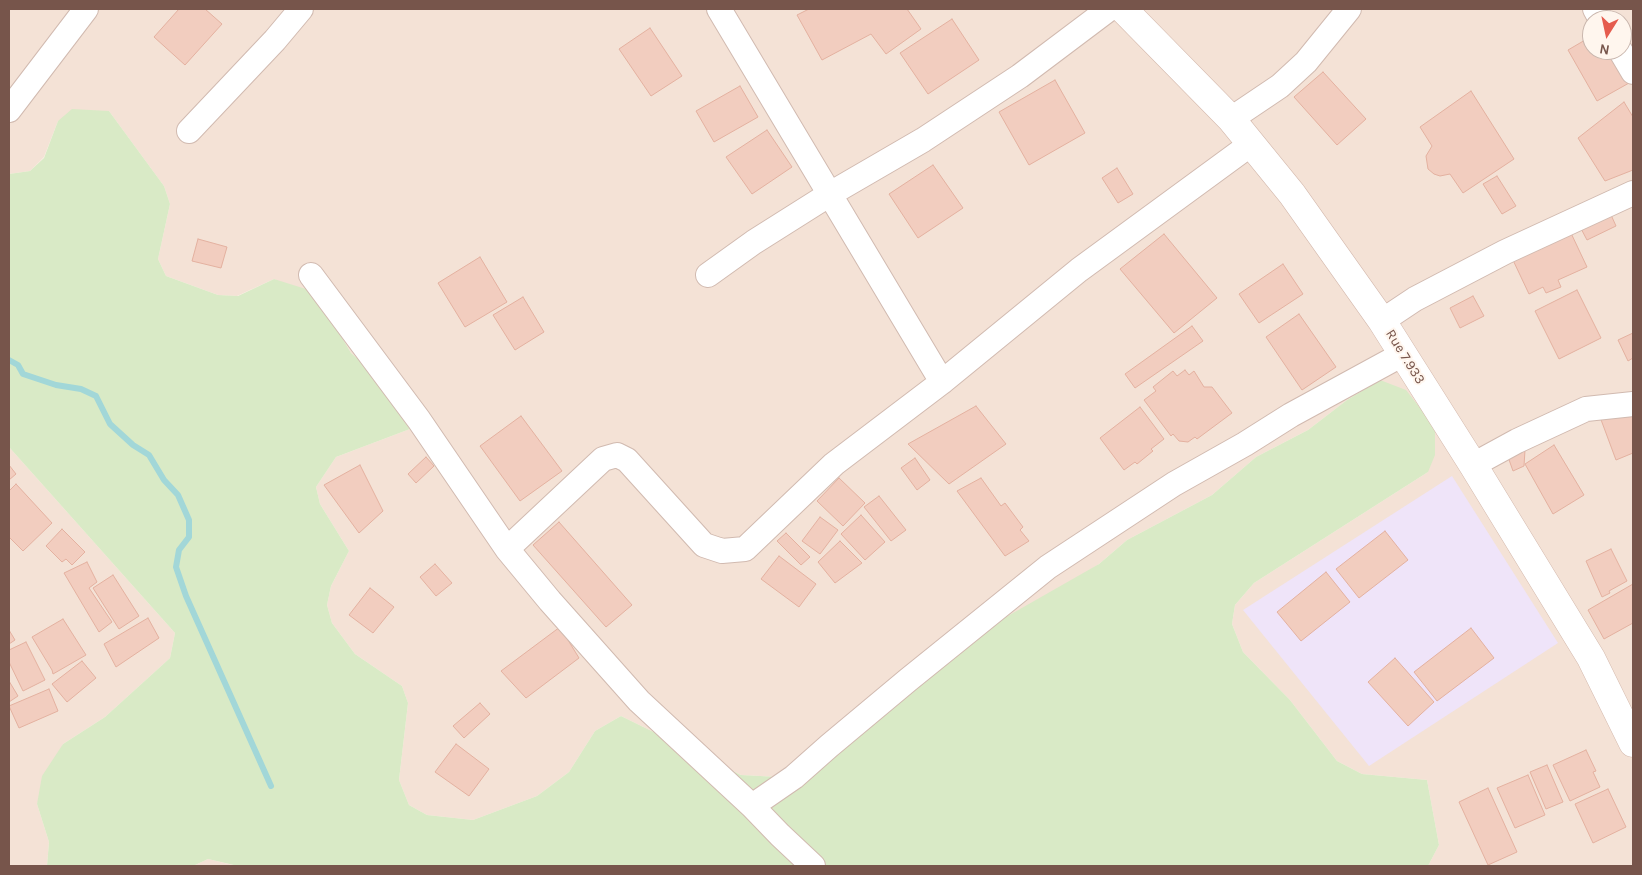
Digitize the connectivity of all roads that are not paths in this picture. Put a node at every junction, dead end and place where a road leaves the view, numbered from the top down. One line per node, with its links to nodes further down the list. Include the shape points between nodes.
1 (86, 9): 8 (street)
2 (301, 9): 10 (street)
3 (719, 9): 13 (street)
4 (1349, 9): 9 (street, via 1306,62 1280,86)
5 (1126, 11): 9 (street, Rue 7.933); 13 (street, via 924,140)
6 (1626, 60): 7 (street)
7 (1633, 72)
8 (9, 110)
9 (1231, 120): 11 (street, Rue 7.933)
10 (189, 131)
11 (1251, 144): 16 (street, Rue 7.933, via 1292,194); 18 (street, via 1079,270)
12 (1633, 193): 16 (street, via 1505,252 1415,299)
13 (830, 194): 15 (street); 18 (street)
14 (311, 275): 21 (street, via 420,420)
15 (708, 275)
16 (1382, 321): 17 (street, Rue 7.933)
17 (1403, 354): 20 (street, Rue 7.933); 23 (street, via 1291,414 1174,484 1048,567 794,777)
18 (942, 382): 21 (street, via 834,464 746,549 722,551 704,545 627,460 617,455 603,458)
19 (1633, 404): 20 (street, via 1586,409)
20 (1473, 465): 22 (street, Rue 7.933, via 1591,658)
21 (507, 549): 23 (street, via 639,702)
22 (1633, 743)
23 (752, 806): 24 (street)
24 (813, 866)

